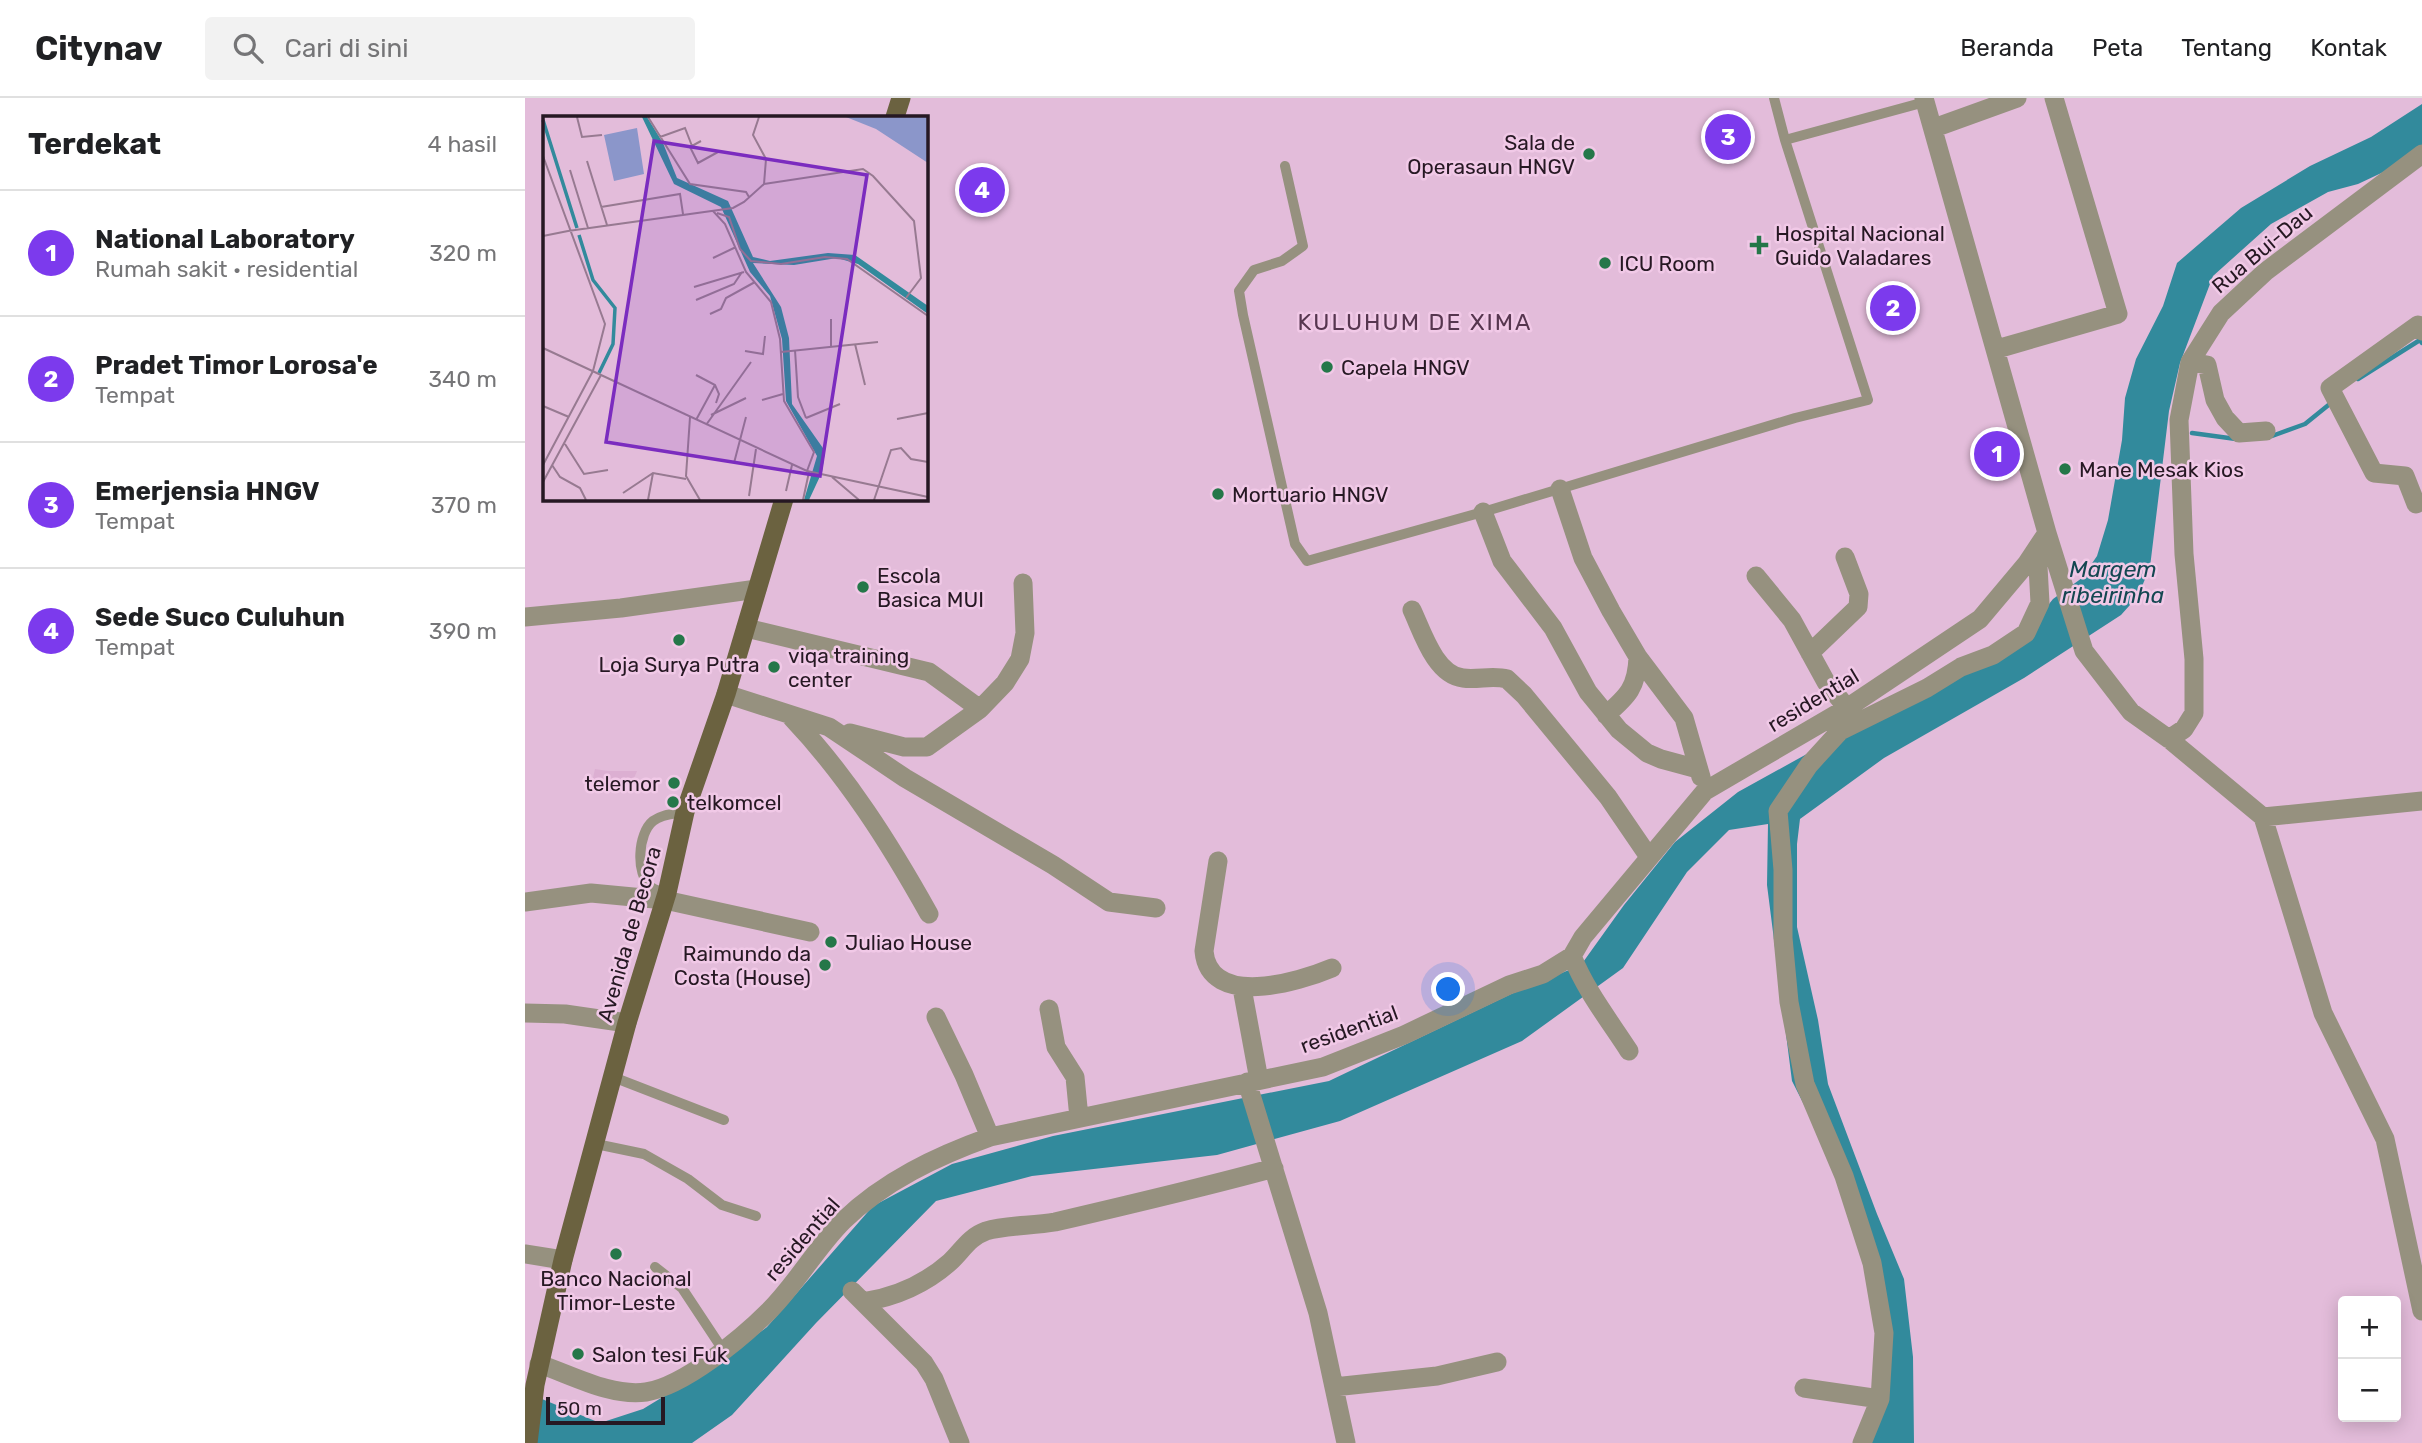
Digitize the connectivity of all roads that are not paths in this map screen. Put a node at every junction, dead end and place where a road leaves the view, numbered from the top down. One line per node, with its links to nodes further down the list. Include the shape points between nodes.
1 (901, 98): 6 (main road)
2 (1774, 98): 8 (lane)
3 (2017, 98): 7 (street)
4 (2054, 98): 12 (street, via 2118,314)
5 (1924, 100): 7 (street); 8 (lane)
6 (895, 116)
7 (1934, 128): 12 (street)
8 (1785, 140): 15 (lane, via 1868,400)
9 (2422, 154): 13 (street, Rua Bui-Dau, via 2265,272 2221,313)
10 (1285, 166): 18 (lane, via 1303,246 1282,261 1254,270 1240,291 1295,544 1307,561)
11 (2422, 331): 17 (street, via 2418,326 2330,388 2374,473 2405,476)
12 (1997, 349): 19 (street)
13 (2190, 362): 14 (street, via 2207,365 2215,400 2239,433); 35 (street, Rua Bui-Dau, via 2179,420 2194,713 2184,729)
14 (2266, 431)
15 (1560, 489): 18 (lane); 28 (street, via 1583,558)
16 (784, 500): 23 (main road, Avenida de Becora)
17 (2416, 504)
18 (1483, 512): 33 (street, via 1502,561 1553,628)
19 (2042, 540): 30 (street, residential, via 1980,619); 35 (street, via 2056,561 2084,651 2131,712); 73 (street, via 2040,603 2026,634 1840,731 1809,765 1778,811 1789,1002 1805,1084 1844,1177 1872,1263 1884,1333)
20 (1845, 557): 27 (street, via 1859,594 1859,607)
21 (1756, 576): 27 (street)
22 (1023, 583): 31 (street, via 1025,633 1020,659)
23 (757, 589): 25 (street); 26 (main road, Avenida de Becora)
24 (1412, 610): 41 (street, via 1435,657 1450,673 1460,678 1501,677 1524,695 1608,797)
25 (525, 617)
26 (745, 628): 29 (main road, Avenida de Becora); 31 (street, via 929,672)
27 (1810, 653): 30 (street)
28 (1638, 657): 33 (street, via 1633,687); 36 (street, via 1683,718)
29 (726, 694): 32 (street); 39 (main road, Avenida de Becora)
30 (1847, 708): 37 (street, residential)
31 (980, 709): 34 (street, via 927,747 904,747)
32 (789, 715): 34 (street); 46 (street, via 853,790)
33 (1606, 715): 36 (street, via 1647,753)
34 (829, 727): 45 (street, via 1109,902)
35 (2169, 740): 40 (street)
36 (1698, 769): 37 (street)
37 (1705, 791): 41 (street, residential)
38 (2422, 801): 40 (street)
39 (685, 812): 43 (main road, Avenida de Becora); 43 (lane, via 651,822 640,846 642,871 650,887)
40 (2263, 817): 67 (street, via 2323,1013 2385,1139)
41 (1649, 857): 48 (street, residential)
42 (1218, 861): 50 (street, via 1205,959 1215,975)
43 (666, 897): 44 (street, via 591,893); 47 (street); 54 (main road, Avenida de Becora)
44 (525, 902)
45 (1156, 908)
46 (929, 914)
47 (810, 932)
48 (1572, 956): 55 (street, via 1585,988); 57 (street, residential, via 1543,974 1346,1058)
49 (1332, 968): 50 (street, via 1304,980)
50 (1242, 988): 57 (street)
51 (1049, 1009): 58 (street, via 1056,1047 1075,1077)
52 (525, 1013): 54 (street)
53 (936, 1017): 60 (street)
54 (628, 1023): 56 (main road, Avenida de Becora)
55 (1629, 1051)
56 (613, 1077): 59 (lane); 61 (main road, Avenida de Becora)
57 (1252, 1085): 58 (street, residential); 62 (street)
58 (1079, 1118): 60 (street, residential)
59 (724, 1120)
60 (990, 1136): 68 (street, residential, via 896,1179 843,1221 769,1311)
61 (596, 1144): 63 (lane, via 644,1154 722,1205); 65 (main road, Avenida de Becora)
62 (1272, 1160): 71 (street, via 1318,1313); 75 (street, via 1173,1195 985,1232 903,1293 857,1297 924,1363)
63 (755, 1216)
64 (525, 1254): 65 (street)
65 (563, 1260): 70 (main road, Avenida de Becora)
66 (655, 1266): 68 (lane, via 682,1288)
67 (2422, 1311)
68 (723, 1350): 70 (street, residential, via 679,1380 647,1392)
69 (1497, 1362): 71 (street, via 1437,1376)
70 (534, 1376): 74 (main road, Avenida de Becora)
71 (1334, 1387): 76 (street)
72 (1804, 1388): 73 (street)
73 (1880, 1399): 77 (street)
74 (528, 1443)
75 (960, 1443)
76 (1346, 1443)
77 (1862, 1443)

